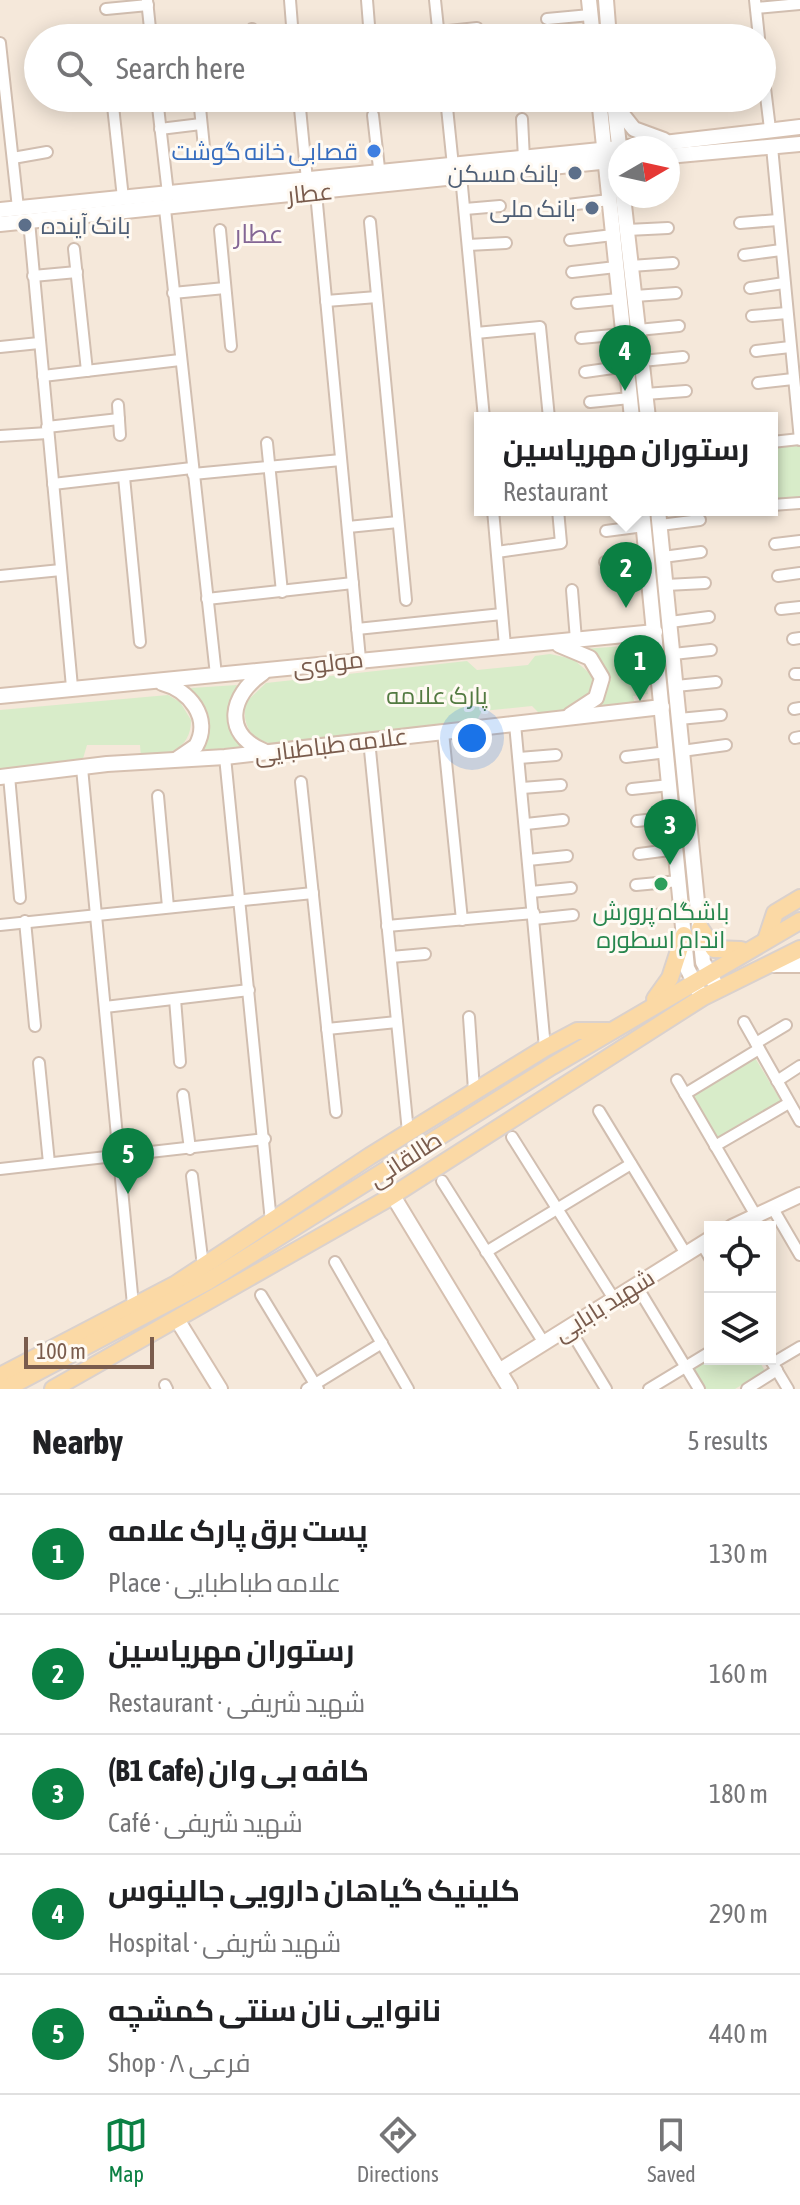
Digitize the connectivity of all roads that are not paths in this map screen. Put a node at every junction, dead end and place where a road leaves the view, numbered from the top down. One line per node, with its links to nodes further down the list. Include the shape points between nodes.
1 (290, 0): 13 (street)
2 (367, 0): 14 (street)
3 (436, 0): 4 (street); 15 (street)
4 (442, 0)
5 (606, 0): 16 (main road)
6 (148, 3): 10 (street); 12 (street)
7 (755, 4): 8 (street); 17 (street)
8 (800, 4)
9 (590, 7): 11 (street)
10 (106, 9)
11 (547, 19)
12 (150, 24)
13 (292, 24)
14 (369, 24)
15 (438, 24)
16 (608, 24)
17 (757, 24)
18 (0, 43): 19 (street)
19 (1, 58): 46 (street)
20 (114, 112): 54 (street)
21 (158, 112): 34 (street)
22 (200, 112): 31 (street)
23 (301, 112): 51 (street)
24 (448, 112): 49 (street)
25 (600, 112): 32 (main road)
26 (615, 112): 36 (main road)
27 (622, 112): 37 (main road, via 634,129 654,139)
28 (768, 112): 35 (street)
29 (373, 115): 50 (street)
30 (522, 119): 47 (street)
31 (201, 124): 34 (street); 40 (street)
32 (601, 125): 42 (main road); 48 (main road, via 592,145)
33 (800, 127): 35 (main road, عطار)
34 (160, 129): 55 (street)
35 (770, 129): 37 (main road, عطار)
36 (618, 136)
37 (701, 139): 38 (main road, عطار)
38 (680, 142)
39 (800, 144): 41 (main road)
40 (204, 147)
41 (772, 147): 44 (main road); 63 (street)
42 (608, 150)
43 (47, 152): 46 (street)
44 (680, 155)
45 (608, 157): 48 (main road, عطار)
46 (13, 158): 58 (street)
47 (524, 159): 48 (main road, عطار); 49 (main road, عطار)
48 (572, 159): 49 (main road, عطار); 52 (main road, via 595,171)
49 (457, 171): 50 (main road, عطار); 61 (street)
50 (380, 179): 51 (main road, عطار)
51 (312, 186): 55 (main road, عطار); 89 (street)
52 (608, 189)
53 (608, 197): 56 (street)
54 (123, 198): 55 (main road, عطار); 59 (main road, عطار)
55 (166, 201): 59 (main road, عطار); 85 (street)
56 (568, 205)
57 (500, 206): 61 (street)
58 (18, 208): 59 (main road, عطار); 62 (main road, عطار)
59 (91, 208): 64 (main road, عطار)
60 (615, 208): 70 (main road)
61 (465, 209): 73 (street)
62 (0, 210)
63 (778, 220): 66 (street); 75 (street)
64 (29, 221): 67 (main road, عطار); 81 (street)
65 (370, 222): 87 (street)
66 (740, 223)
67 (0, 224)
68 (668, 228): 70 (street)
69 (220, 230): 83 (street)
70 (620, 233): 71 (street); 78 (main road)
71 (570, 240)
72 (506, 243): 73 (street)
73 (468, 245): 96 (street)
74 (74, 249): 79 (street)
75 (781, 250): 76 (street); 82 (street)
76 (744, 255)
77 (673, 263): 78 (street)
78 (624, 266): 80 (street); 88 (main road)
79 (77, 272): 81 (street); 107 (street)
80 (572, 272)
81 (33, 276): 98 (street)
82 (784, 283): 84 (street); 92 (street)
83 (225, 288): 85 (street); 100 (street)
84 (750, 288)
85 (173, 293): 104 (street)
86 (676, 293): 88 (street)
87 (377, 297): 89 (street); 141 (street)
88 (627, 297): 90 (street); 95 (main road)
89 (326, 301): 129 (street)
90 (577, 303)
91 (752, 316): 92 (street)
92 (787, 318): 93 (street); 99 (street)
93 (800, 322)
94 (679, 326): 95 (street)
95 (631, 332): 97 (street); 105 (main road); 106 (main road)
96 (476, 333): 118 (street); 119 (street, via 540,327)
97 (581, 338)
98 (39, 343): 101 (street); 109 (street)
99 (793, 345): 102 (street); 110 (street)
100 (231, 346)
101 (0, 347)
102 (756, 351)
103 (683, 357): 105 (street)
104 (180, 360): 107 (street); 131 (street)
105 (642, 361): 113 (main road)
106 (627, 366): 108 (street); 114 (main road)
107 (87, 371): 109 (street)
108 (585, 372)
109 (43, 376): 123 (street)
110 (796, 381): 111 (street); 117 (street)
111 (758, 383)
112 (686, 391): 113 (street)
113 (645, 394): 121 (main road)
114 (630, 398): 115 (street); 120 (main road)
115 (590, 402)
116 (118, 405): 122 (street)
117 (798, 411): 126 (street)
118 (483, 412)
119 (548, 412)
120 (631, 412)
121 (647, 412)
122 (119, 419): 123 (street); 124 (street)
123 (48, 430): 125 (street); 133 (street)
124 (120, 435)
125 (0, 436)
126 (800, 439): 127 (street)
127 (778, 441)
128 (267, 443): 130 (street)
129 (341, 460): 130 (street); 142 (street)
130 (270, 467): 131 (street); 159 (street)
131 (193, 471): 132 (street); 160 (street)
132 (124, 477): 133 (street); 170 (street)
133 (53, 484): 151 (street)
134 (800, 503): 135 (street)
135 (778, 505)
136 (494, 516): 146 (street)
137 (559, 516): 146 (street, via 561,543)
138 (643, 516): 139 (main road); 143 (street); 148 (main road)
139 (659, 516): 140 (street); 149 (main road)
140 (700, 520)
141 (398, 522): 142 (street); 161 (street)
142 (348, 527): 155 (street)
143 (606, 531)
144 (800, 541): 145 (street)
145 (775, 544)
146 (497, 552): 164 (street)
147 (701, 552): 149 (street)
148 (647, 557): 150 (street); 168 (main road)
149 (663, 557): 157 (main road)
150 (605, 562)
151 (61, 570): 153 (street); 181 (street)
152 (800, 573): 154 (street)
153 (0, 576)
154 (778, 576)
155 (353, 583): 159 (street); 167 (street)
156 (705, 583): 157 (street)
157 (666, 585): 166 (main road)
158 (572, 590): 169 (street)
159 (282, 592): 160 (street)
160 (207, 599): 177 (street)
161 (406, 600)
162 (800, 607): 163 (street)
163 (781, 609)
164 (502, 614): 167 (street); 172 (street)
165 (709, 617): 166 (street)
166 (670, 622): 174 (main road)
167 (357, 629): 175 (street)
168 (655, 632): 169 (main road, مولوی); 183 (main road)
169 (576, 640): 171 (main road, مولوی)
170 (140, 642)
171 (552, 643): 172 (main road, مولوی); 186 (main road, via 590,658 602,678 592,702)
172 (505, 646): 175 (main road, مولوی)
173 (711, 650): 174 (street)
174 (673, 654): 180 (main road)
175 (360, 659): 176 (main road, مولوی)
176 (267, 670): 177 (main road, مولوی); 193 (main road, via 248,683 236,712 243,739)
177 (216, 675): 178 (main road, مولوی)
178 (149, 681): 181 (main road, مولوی); 198 (main road, via 173,686 197,709 199,740 188,754)
179 (716, 682): 180 (street)
180 (676, 686): 185 (main road)
181 (72, 687): 182 (main road, مولوی)
182 (0, 696)
183 (662, 707): 186 (main road, علامه طباطبایی); 192 (main road)
184 (721, 715): 185 (street)
185 (679, 719): 191 (main road)
186 (558, 720): 187 (main road, علامه طباطبایی)
187 (515, 724): 188 (main road, علامه طباطبایی); 197 (street)
188 (443, 732): 189 (main road, علامه طباطبایی); 230 (street)
189 (369, 740): 193 (main road, علامه طباطبایی); 234 (street)
190 (726, 745): 191 (street)
191 (682, 751): 216 (main road)
192 (667, 752): 196 (street); 203 (main road)
193 (267, 753): 195 (main road, علامه طباطبایی)
194 (556, 755): 197 (street)
195 (225, 757): 198 (main road, علامه طباطبایی); 223 (street)
196 (626, 757)
197 (519, 758): 204 (street)
198 (173, 760): 199 (main road, علامه طباطبایی)
199 (82, 768): 200 (main road, علامه طباطبایی); 226 (street)
200 (4, 777): 221 (street)
201 (301, 782): 220 (street)
202 (561, 785): 204 (street)
203 (670, 785): 205 (street); 207 (main road)
204 (522, 788): 210 (street)
205 (632, 789)
206 (158, 796): 224 (street)
207 (673, 817): 209 (street); 211 (main road)
208 (563, 820): 210 (street)
209 (637, 821)
210 (526, 824): 214 (street)
211 (677, 849): 212 (street); 215 (main road)
212 (639, 854)
213 (567, 856): 214 (street)
214 (528, 860): 219 (street)
215 (679, 882): 216 (main road, via 687,891); 217 (street); 225 (main road)
216 (695, 884): 235 (main road)
217 (636, 885)
218 (571, 888): 219 (street)
219 (531, 892): 228 (street)
220 (313, 893): 223 (street); 256 (street)
221 (20, 898)
222 (800, 898): 237 (main road, via 775,913)
223 (241, 900): 224 (street); 246 (street)
224 (168, 907): 226 (street)
225 (682, 912): 229 (street); 236 (main road)
226 (96, 914): 231 (street); 249 (street)
227 (573, 915): 228 (street)
228 (534, 916): 230 (street); 259 (street)
229 (639, 917)
230 (462, 920): 234 (street)
231 (25, 921): 233 (street); 255 (street)
232 (800, 921): 237 (main road, طالقانی)
233 (0, 925)
234 (387, 926): 240 (street)
235 (700, 928): 237 (main road, via 714,949 730,952); 243 (main road)
236 (684, 935): 244 (main road); 250 (main road, via 670,978)
237 (760, 943): 243 (main road, طالقانی)
238 (800, 949): 241 (main road, طالقانی)
239 (425, 954): 240 (street)
240 (391, 957): 252 (street)
241 (769, 965): 242 (main road); 245 (main road, طالقانی)
242 (800, 965)
243 (708, 972): 244 (main road, طالقانی); 245 (main road)
244 (692, 981): 247 (main road); 250 (main road, طالقانی)
245 (718, 989): 247 (main road, طالقانی)
246 (249, 990): 248 (street); 274 (street)
247 (703, 997): 284 (main road, طالقانی)
248 (175, 999): 249 (street); 260 (street)
249 (105, 1007): 277 (street)
250 (648, 1007): 257 (main road, طالقانی)
251 (469, 1017): 265 (street)
252 (397, 1022): 256 (street); 272 (street)
253 (744, 1022): 258 (street)
254 (786, 1025): 258 (street)
255 (35, 1026)
256 (327, 1029): 270 (street)
257 (610, 1031): 259 (main road, via 577,1031); 302 (main road, طالقانی, via 276,1241)
258 (757, 1046): 264 (street); 266 (street)
259 (545, 1048): 265 (main road)
260 (180, 1062)
261 (39, 1063): 278 (street)
262 (800, 1066): 264 (street)
263 (677, 1080): 266 (street)
264 (777, 1081): 268 (street)
265 (474, 1090): 272 (main road)
266 (685, 1094): 275 (street)
267 (183, 1095): 276 (street)
268 (789, 1103): 271 (street); 275 (street)
269 (599, 1111): 279 (street)
270 (336, 1112)
271 (800, 1121)
272 (408, 1132): 289 (main road)
273 (512, 1137): 286 (street)
274 (265, 1139): 276 (street); 289 (street)
275 (715, 1146): 287 (street)
276 (190, 1149): 277 (street)
277 (120, 1157): 278 (street); 299 (street)
278 (49, 1163): 280 (street)
279 (631, 1164): 286 (street); 292 (street)
280 (0, 1169)
281 (192, 1176): 295 (street)
282 (442, 1181): 291 (street)
283 (800, 1195): 285 (main road)
284 (393, 1196): 300 (main road, طالقانی); 312 (main road)
285 (772, 1207): 287 (main road); 293 (street)
286 (558, 1209): 291 (street); 298 (street)
287 (755, 1214): 288 (main road)
288 (743, 1221)
289 (271, 1222): 295 (main road)
290 (704, 1243): 292 (main road, شهید بابایی)
291 (486, 1252): 304 (street)
292 (686, 1254): 296 (main road, شهید بابایی)
293 (800, 1255)
294 (335, 1262): 303 (street)
295 (203, 1266): 299 (main road)
296 (636, 1285): 298 (main road, شهید بابایی); 311 (street)
297 (261, 1295): 314 (street)
298 (614, 1299): 301 (main road, شهید بابایی)
299 (133, 1305): 306 (main road)
300 (178, 1321): 316 (main road, طالقانی); 317 (main road)
301 (569, 1328): 304 (main road, شهید بابایی); 320 (street)
302 (90, 1343): 306 (main road); 315 (main road, طالقانی)
303 (382, 1343): 314 (street); 318 (street)
304 (544, 1343): 312 (main road, شهید بابایی)
305 (800, 1347): 308 (street)
306 (39, 1354): 313 (main road)
307 (704, 1356): 311 (street)
308 (776, 1362)
309 (772, 1365): 323 (street)
310 (774, 1365): 324 (street)
311 (686, 1367): 321 (street); 322 (street)
312 (499, 1371): 319 (main road)
313 (0, 1376)
314 (313, 1387)
315 (5, 1389)
316 (53, 1389)
317 (220, 1389)
318 (408, 1389)
319 (510, 1389)
320 (606, 1389)
321 (649, 1389)
322 (699, 1389)
323 (747, 1389)
324 (788, 1389)

